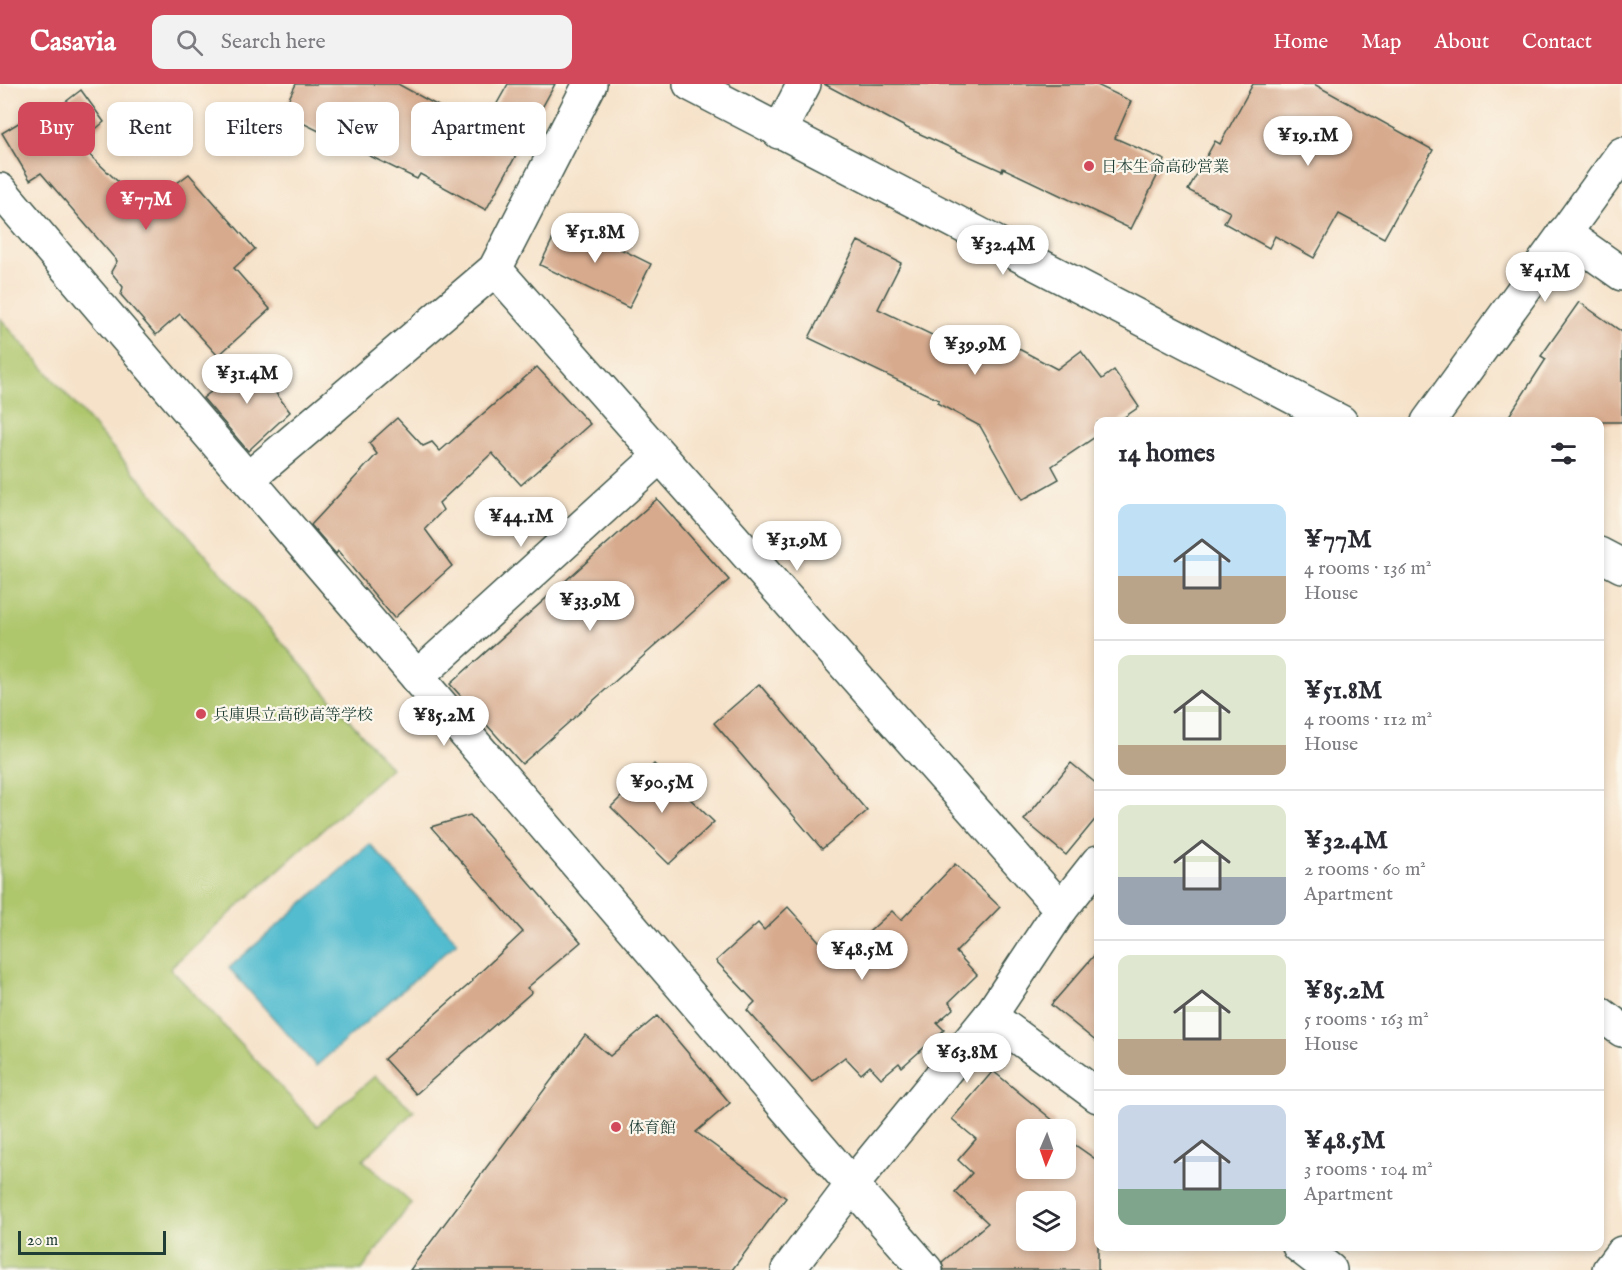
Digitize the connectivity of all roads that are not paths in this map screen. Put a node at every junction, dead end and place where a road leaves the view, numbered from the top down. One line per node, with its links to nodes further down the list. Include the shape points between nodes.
1 (590, 84): 8 (street)
2 (690, 84): 4 (street)
3 (804, 84): 4 (street)
4 (779, 132): 10 (street)
5 (1622, 154): 7 (street)
6 (0, 190): 13 (street)
7 (1564, 233): 9 (street); 11 (street)
8 (495, 269): 12 (street); 13 (street)
9 (1622, 274)
10 (1331, 417)
11 (1432, 417)
12 (660, 456): 16 (street); 18 (street)
13 (248, 479): 16 (street)
14 (1604, 557): 15 (street)
15 (1622, 566)
16 (417, 677): 23 (street)
17 (1094, 867): 18 (street)
18 (1061, 909): 19 (street)
19 (990, 1016): 22 (street); 23 (street)
20 (1604, 1017): 21 (street)
21 (1622, 1030)
22 (1094, 1093)
23 (852, 1185): 26 (street); 27 (street)
24 (1305, 1251): 28 (street)
25 (1622, 1253): 29 (street)
26 (788, 1270)
27 (926, 1270)
28 (1330, 1270)
29 (1609, 1270)

